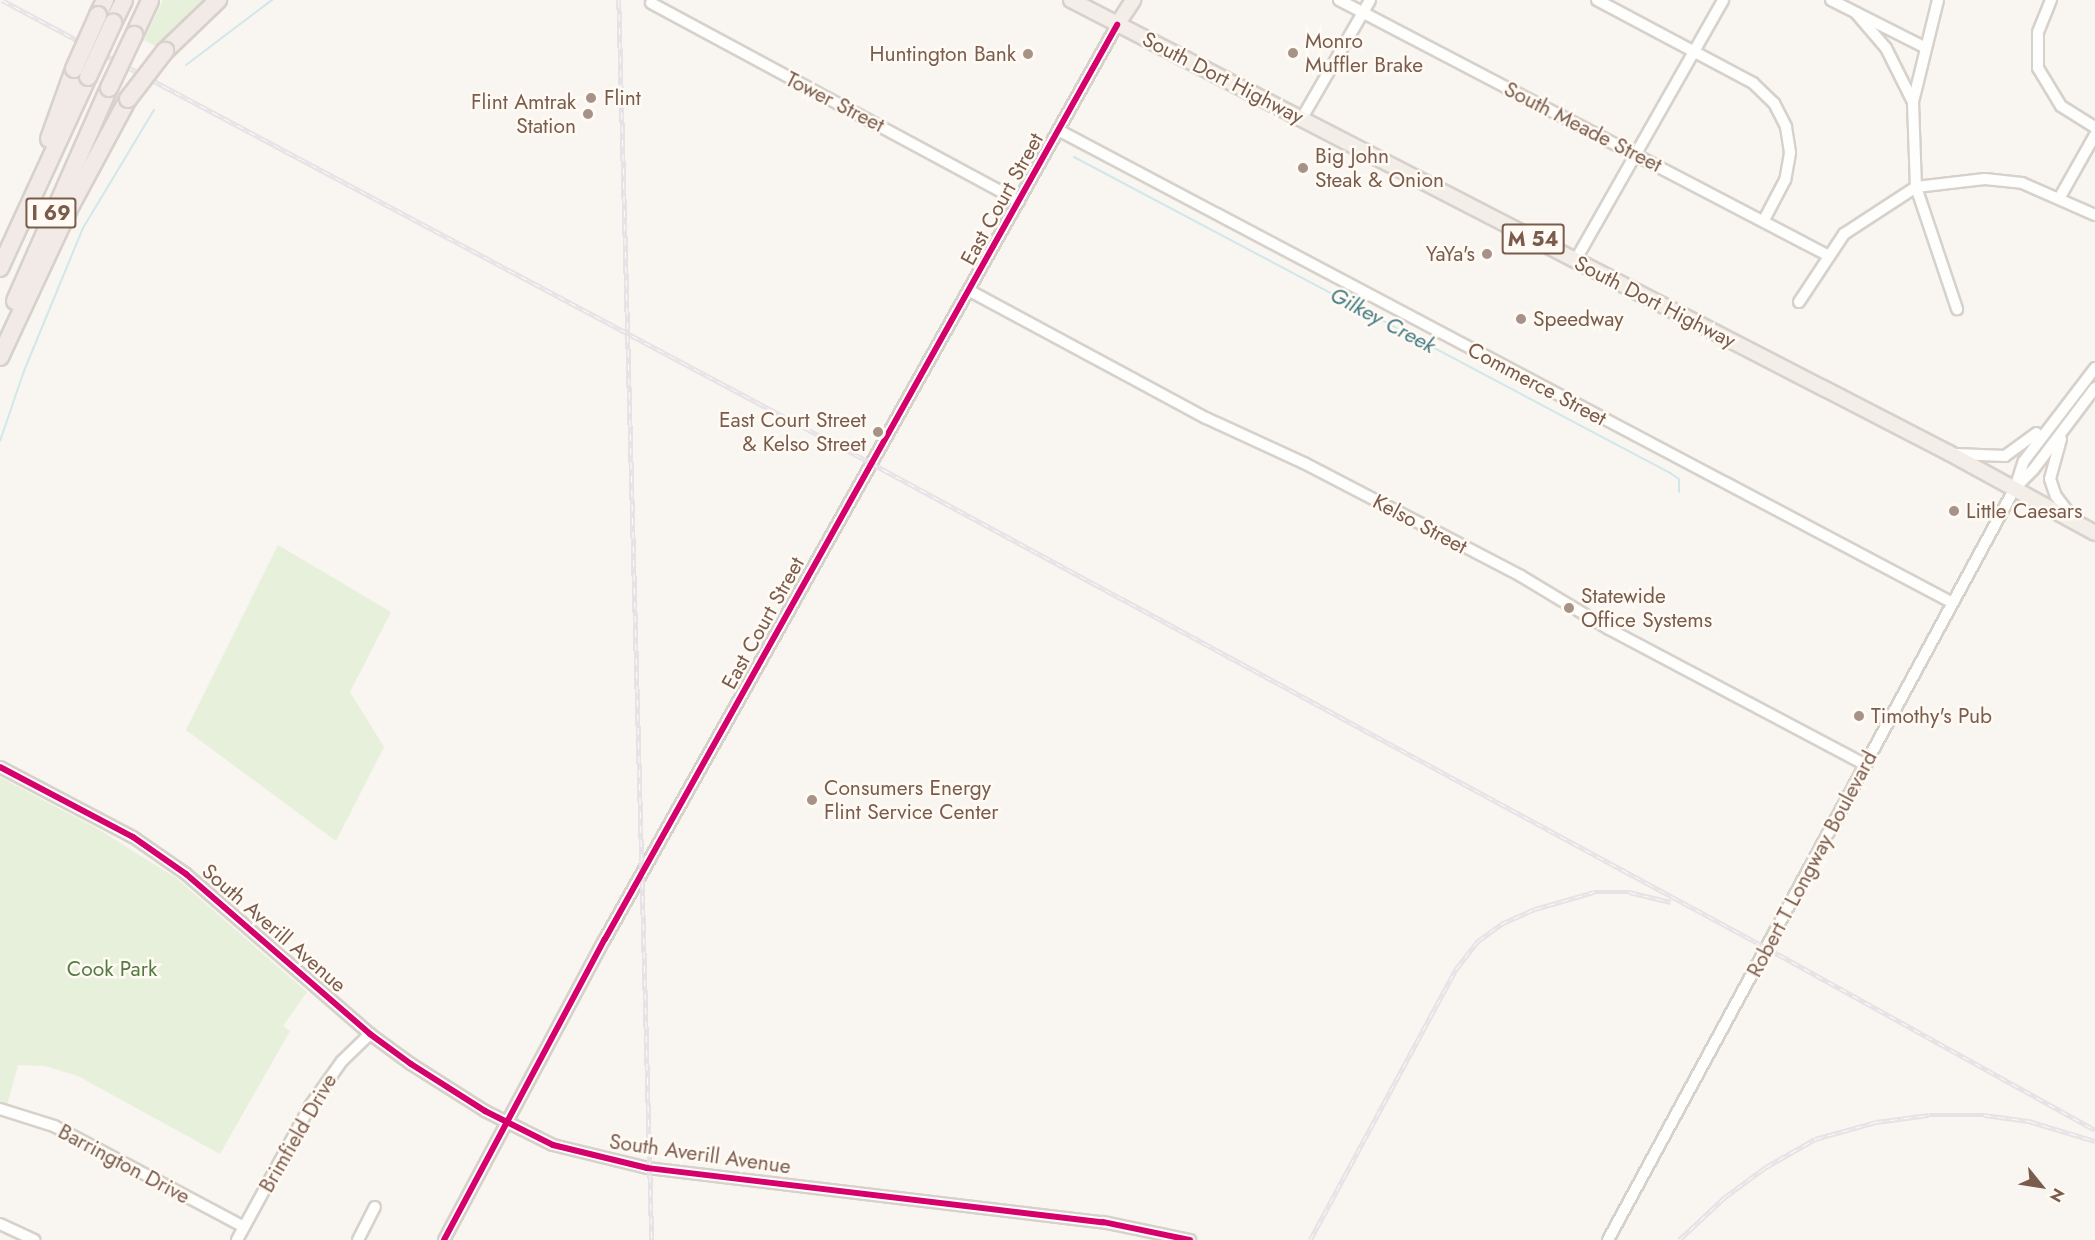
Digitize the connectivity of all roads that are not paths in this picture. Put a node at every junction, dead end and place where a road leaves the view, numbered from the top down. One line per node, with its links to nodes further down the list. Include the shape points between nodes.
1 (124, 0): 15 (highway, I 69)
2 (150, 0): 37 (highway, I 69, bridge, via 41,236)
3 (218, 0): 38 (highway, bridge, via 165,51 129,99 69,209)
4 (1071, 0): 17 (main road, South Dort Highway / M 54)
5 (1133, 0): 17 (main road, East Court Street)
6 (1339, 0): 14 (street, South Meade Street)
7 (1370, 0): 14 (street)
8 (1597, 0): 19 (street)
9 (1723, 0): 19 (street)
10 (1831, 0): 16 (street)
11 (1938, 0): 18 (street)
12 (2051, 0): 22 (street, via 2038,33 2038,68 2061,106)
13 (651, 3): 28 (street, Tower Street)
14 (1362, 12): 21 (street); 25 (street, South Meade Street)
15 (105, 13): 33 (highway, I 69, bridge)
16 (1856, 13): 18 (street); 20 (street, via 1887,48)
17 (1117, 25): 21 (main road, South Dort Highway / M 54); 23 (street, East Court Street)
18 (1924, 47): 20 (street)
19 (1695, 51): 25 (street); 30 (street, via 1754,83 1774,103 1785,127 1790,153 1785,180)
20 (1913, 102): 26 (street)
21 (1302, 118): 32 (main road, South Dort Highway / M 54)
22 (2095, 127)
23 (1060, 131): 28 (street, East Court Street); 47 (street, Commerce Street)
24 (2095, 135): 27 (street)
25 (1636, 154): 30 (street, South Meade Street); 32 (street)
26 (1916, 187): 27 (street, via 1985,179 2022,183); 31 (street, via 1867,217); 36 (street)
27 (2061, 197): 29 (street)
28 (1019, 201): 34 (street, East Court Street)
29 (2095, 214)
30 (1764, 220): 31 (street, South Meade Street)
31 (1827, 255): 35 (street)
32 (1575, 261): 43 (main road, South Dort Highway / M 54)
33 (0, 268)
34 (970, 291): 48 (street, Kelso Street, via 1206,418 1304,463 1521,576 1609,629); 52 (street, East Court Street, via 605,939)
35 (1799, 302)
36 (1957, 309)
37 (0, 341)
38 (0, 357)
39 (2095, 368): 42 (street, Robert T Longway Boulevard)
40 (2095, 388): 41 (street, Robert T Longway Boulevard)
41 (2075, 412): 44 (street, Robert T Longway Boulevard); 45 (street, via 2050,470 2056,496)
42 (2045, 428): 43 (street, via 2005,456); 44 (street, Robert T Longway Boulevard, via 2024,461)
43 (1949, 453): 44 (main road, South Dort Highway / M 54)
44 (2015, 488): 45 (main road, M 54); 47 (street, Robert T Longway Boulevard)
45 (2079, 524): 46 (main road, M 54)
46 (2095, 533)
47 (1951, 602): 48 (street, Robert T Longway Boulevard)
48 (1866, 765): 61 (street, Robert T Longway Boulevard)
49 (0, 767): 50 (street, South Averill Avenue, via 133,837 186,874)
50 (370, 1034): 52 (street, South Averill Avenue); 55 (street, Brimfield Drive, via 342,1061 310,1106)
51 (0, 1109): 55 (street, Barrington Drive, via 54,1126)
52 (507, 1123): 59 (street, East Court Street); 60 (street, South Averill Avenue, via 568,1150 647,1168 1102,1222)
53 (375, 1207): 58 (street)
54 (0, 1224): 56 (street)
55 (244, 1227): 57 (street, Brimfield Drive)
56 (34, 1240)
57 (237, 1240)
58 (358, 1240)
59 (444, 1240)
60 (1190, 1240)
61 (1608, 1240)

